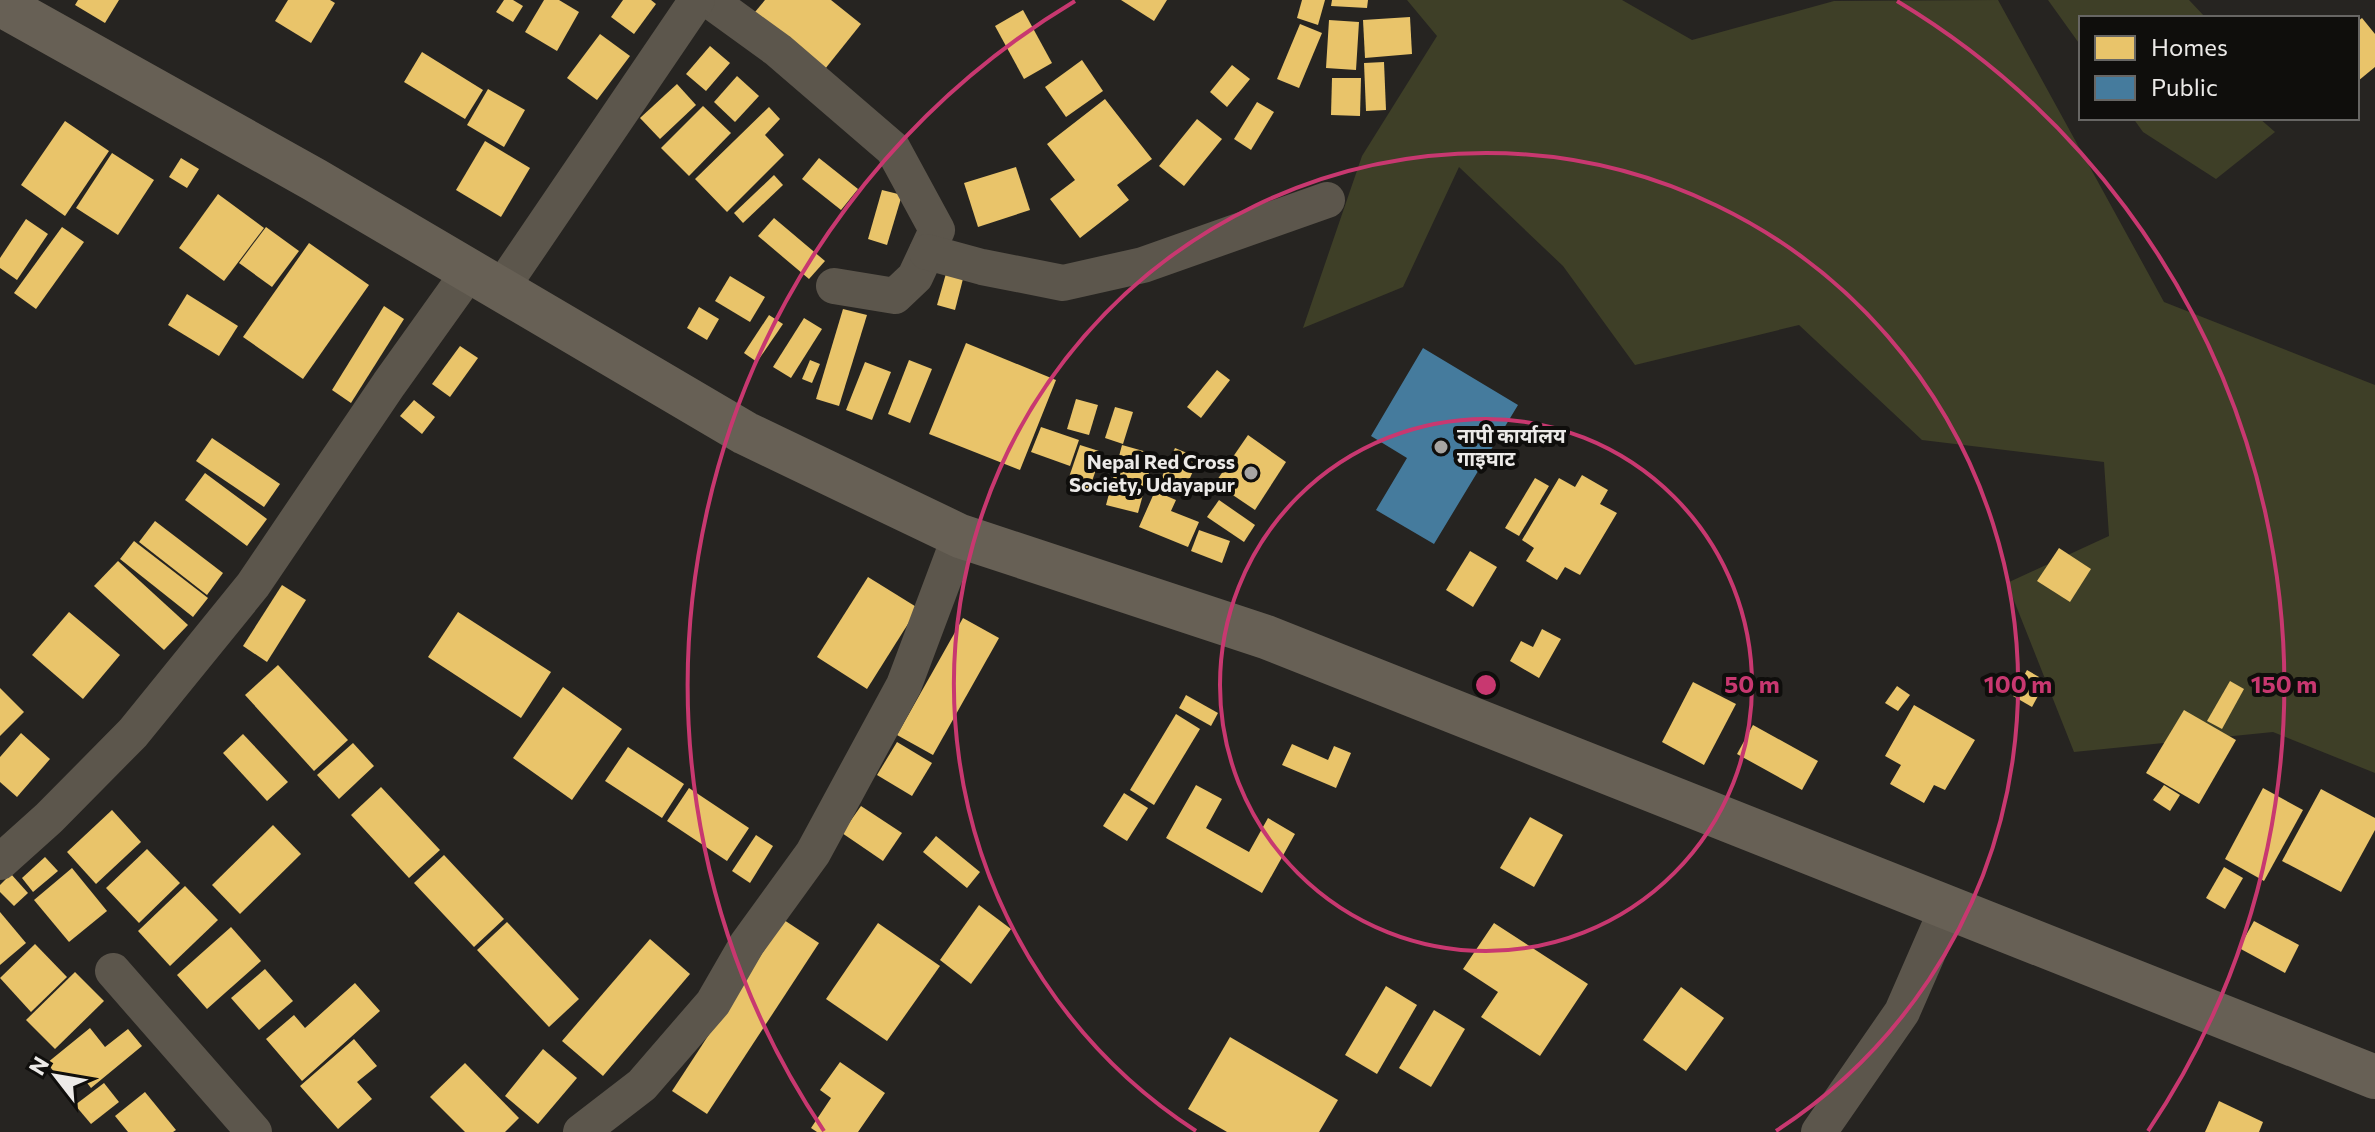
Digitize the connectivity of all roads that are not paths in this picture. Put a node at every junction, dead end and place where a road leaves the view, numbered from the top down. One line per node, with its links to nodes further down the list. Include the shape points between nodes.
1 (697, 0): 6 (street)
2 (709, 0): 5 (street, via 778,50 893,149 937,230)
3 (0, 4): 6 (main road)
4 (1327, 200): 5 (street, via 1143,265 1063,283)
5 (927, 252): 7 (street, via 915,277 895,296)
6 (484, 281): 8 (main road, via 745,433); 9 (street, via 389,384 253,585 133,733 49,818)
7 (834, 286)
8 (960, 536): 10 (main road, via 1266,637); 14 (street, via 904,685 813,853 747,944 713,1003 642,1085)
9 (4, 852)
10 (1947, 909): 12 (main road); 15 (street, via 1902,1012)
11 (113, 971): 13 (street)
12 (2375, 1077)
13 (254, 1132)
14 (581, 1132)
15 (1819, 1132)

